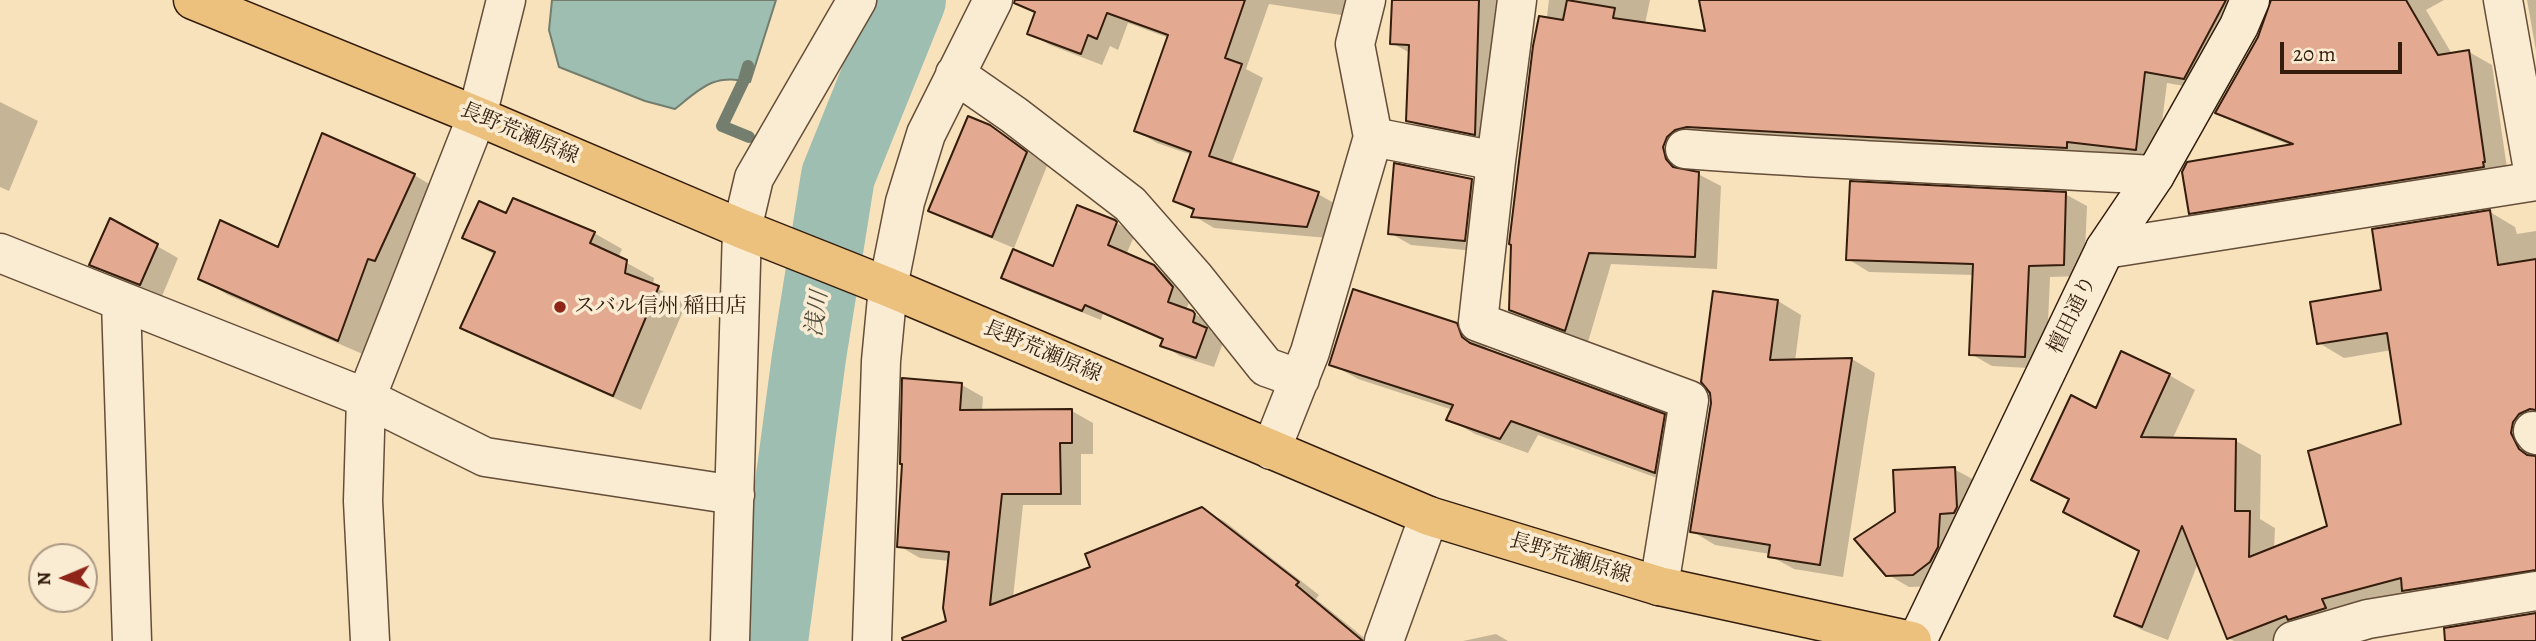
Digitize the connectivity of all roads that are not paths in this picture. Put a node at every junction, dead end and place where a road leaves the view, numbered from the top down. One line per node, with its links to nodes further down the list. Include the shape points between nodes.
1 (193, 0): 10 (main road, 長野荒瀬原線)
2 (506, 0): 10 (street)
3 (857, 0): 16 (street, via 754,178)
4 (993, 0): 9 (street)
5 (1366, 0): 11 (street, via 1355,44)
6 (1517, 0): 13 (street)
7 (2250, 0): 14 (street, 檀田通り)
8 (2503, 0): 15 (street)
9 (956, 74): 19 (street, via 926,134); 21 (street, via 1130,204 1266,367)
10 (477, 116): 16 (main road, 長野荒瀬原線); 22 (street)
11 (1373, 137): 13 (street); 21 (street)
12 (1685, 149): 14 (street)
13 (1496, 161): 26 (street, via 1478,322 1689,400)
14 (2155, 175): 17 (street, 檀田通り)
15 (2535, 181): 17 (street)
16 (755, 234): 19 (main road, 長野荒瀬原線); 24 (street)
17 (2105, 249): 33 (street, 檀田通り)
18 (0, 253): 20 (street)
19 (880, 284): 23 (main road, 長野荒瀬原線); 31 (street)
20 (121, 302): 22 (street); 28 (street)
21 (1300, 379): 23 (street)
22 (366, 398): 24 (street, via 485,457); 29 (street, via 363,501)
23 (1271, 450): 25 (main road, 長野荒瀬原線)
24 (735, 495): 30 (street)
25 (1429, 516): 26 (main road, 長野荒瀬原線); 32 (street)
26 (1659, 586): 33 (main road, 長野荒瀬原線)
27 (2536, 591): 34 (street, via 2368,618)
28 (132, 641)
29 (370, 641)
30 (730, 641)
31 (872, 641)
32 (1384, 641)
33 (1914, 641)
34 (2293, 641)

